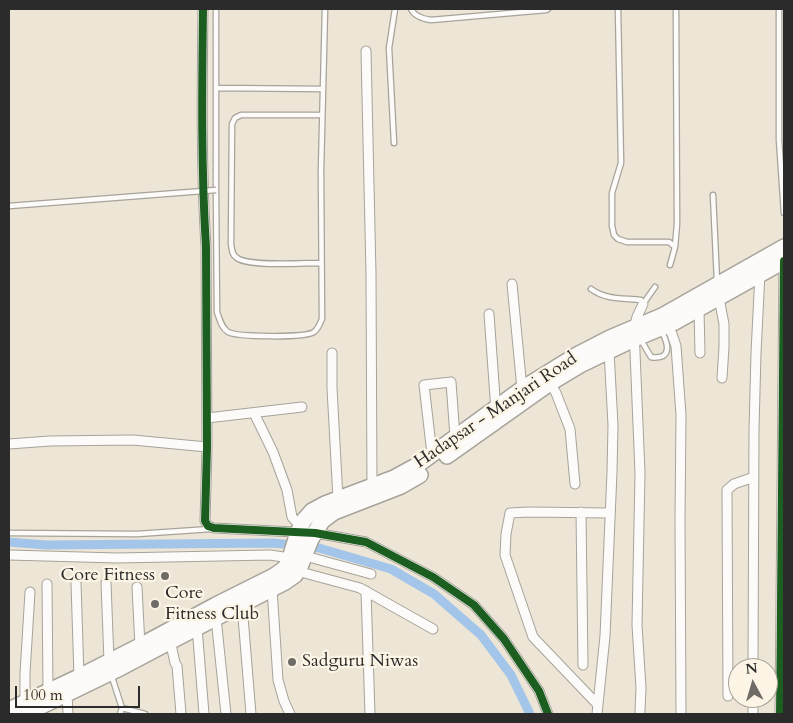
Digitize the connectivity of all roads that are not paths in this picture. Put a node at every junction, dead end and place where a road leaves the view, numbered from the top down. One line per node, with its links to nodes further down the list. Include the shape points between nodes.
1 (203, 9): 42 (street)
2 (216, 9): 11 (lane)
3 (325, 9): 12 (lane)
4 (396, 9): 14 (lane, via 388,48)
5 (411, 9): 6 (lane, via 420,18 432,20)
6 (548, 9)
7 (618, 9): 19 (lane, via 621,163 612,193 614,235 627,242 669,242)
8 (676, 9): 19 (lane)
9 (779, 9): 18 (lane, via 779,140)
10 (366, 51): 49 (street)
11 (216, 88): 12 (lane); 15 (lane)
12 (323, 89): 13 (lane)
13 (322, 115): 21 (lane); 21 (lane, via 241,115 232,124 232,253 251,263)
14 (394, 143)
15 (216, 190): 17 (lane, bridge); 21 (lane, via 217,312 222,326 230,333 250,336 314,333 322,319)
16 (713, 195): 27 (lane)
17 (9, 206)
18 (784, 213)
19 (676, 247): 22 (lane)
20 (784, 256): 23 (main road, Hadapsar - Manjari Road); 27 (main road, Hadapsar - Manjari Road); 94 (street)
21 (321, 263)
22 (670, 265)
23 (760, 273): 27 (main road, Hadapsar - Manjari Road); 47 (street)
24 (512, 284): 38 (street)
25 (655, 287): 28 (lane)
26 (591, 289): 28 (lane, via 617,300 641,300)
27 (718, 292): 29 (main road, Hadapsar - Manjari Road); 31 (main road, Hadapsar - Manjari Road); 36 (street, via 724,324)
28 (643, 304): 32 (street, via 637,317)
29 (699, 309): 31 (main road, Hadapsar - Manjari Road); 35 (street)
30 (489, 314): 41 (street)
31 (663, 323): 32 (main road, Hadapsar - Manjari Road); 32 (lane, via 667,346 665,355 651,357); 93 (street, via 676,346 681,415)
32 (636, 334): 33 (main road, Hadapsar - Manjari Road); 38 (main road, Hadapsar - Manjari Road, via 610,338 577,355); 82 (street, via 640,473 637,625)
33 (608, 352): 37 (main road, Hadapsar - Manjari Road); 52 (street, via 613,425)
34 (332, 353): 50 (street)
35 (700, 353)
36 (722, 378)
37 (550, 383): 38 (main road, Hadapsar - Manjari Road); 48 (street, via 570,429)
38 (524, 395): 41 (main road, Hadapsar - Manjari Road)
39 (302, 407): 40 (street)
40 (254, 413): 42 (street); 55 (street, via 287,490)
41 (497, 414): 43 (main road, Hadapsar - Manjari Road); 49 (main road, Hadapsar - Manjari Road, via 402,486)
42 (207, 418): 45 (street)
43 (455, 437): 46 (main road, Hadapsar - Manjari Road); 46 (street, via 451,382 424,385)
44 (9, 444): 45 (street, via 133,440)
45 (207, 446): 53 (street, via 205,521)
46 (432, 454): 49 (main road, Hadapsar - Manjari Road)
47 (754, 477): 71 (street); 77 (street, via 727,490)
48 (576, 484)
49 (373, 492): 50 (main road, Hadapsar - Manjari Road); 55 (main road, Hadapsar - Manjari Road, via 334,512)
50 (338, 499): 55 (main road, Hadapsar - Manjari Road, via 312,511 304,520)
51 (581, 512): 52 (street); 72 (street); 81 (street, via 510,513 505,555 533,637)
52 (610, 513): 81 (street)
53 (214, 528): 54 (lane, via 137,534); 55 (street)
54 (9, 533)
55 (300, 545): 56 (street, via 270,555 117,558); 57 (street); 62 (main road, Hadapsar - Manjari Road, via 294,575); 63 (street); 69 (main road, Hadapsar - Manjari Road, via 284,569 274,576); 92 (street, via 366,542 433,577 474,605 504,639 539,691)
56 (9, 555)
57 (371, 574)
58 (76, 583): 74 (street)
59 (106, 583): 73 (street)
60 (47, 584): 75 (street)
61 (136, 587): 70 (street)
62 (272, 589): 65 (main road, Hadapsar - Manjari Road); 90 (street, via 278,680)
63 (366, 591): 68 (street); 91 (street)
64 (30, 592): 80 (street, via 24,673)
65 (242, 605): 66 (main road, Hadapsar - Manjari Road); 89 (street)
66 (216, 618): 67 (main road, Hadapsar - Manjari Road); 88 (street)
67 (197, 627): 69 (main road, Hadapsar - Manjari Road); 87 (street)
68 (434, 629)
69 (171, 635): 70 (main road, Hadapsar - Manjari Road); 73 (main road, Hadapsar - Manjari Road); 86 (street, via 179,657)
70 (140, 646): 73 (main road, Hadapsar - Manjari Road)
71 (753, 658)
72 (582, 665)
73 (111, 669): 74 (main road, Hadapsar - Manjari Road); 76 (main road, Hadapsar - Manjari Road); 78 (lane)
74 (79, 677): 75 (main road, Hadapsar - Manjari Road)
75 (48, 691): 80 (main road, Hadapsar - Manjari Road)
76 (66, 694): 80 (main road, Hadapsar - Manjari Road); 83 (street)
77 (728, 696)
78 (122, 708): 84 (lane); 85 (lane)
79 (9, 710): 80 (main road, Hadapsar - Manjari Road)
80 (30, 710)
81 (598, 710)
82 (640, 711)
83 (68, 714)
84 (120, 714)
85 (145, 714)
86 (181, 714)
87 (204, 714)
88 (226, 714)
89 (252, 714)
90 (290, 714)
91 (370, 714)
92 (548, 714)
93 (681, 714)
94 (780, 714)

